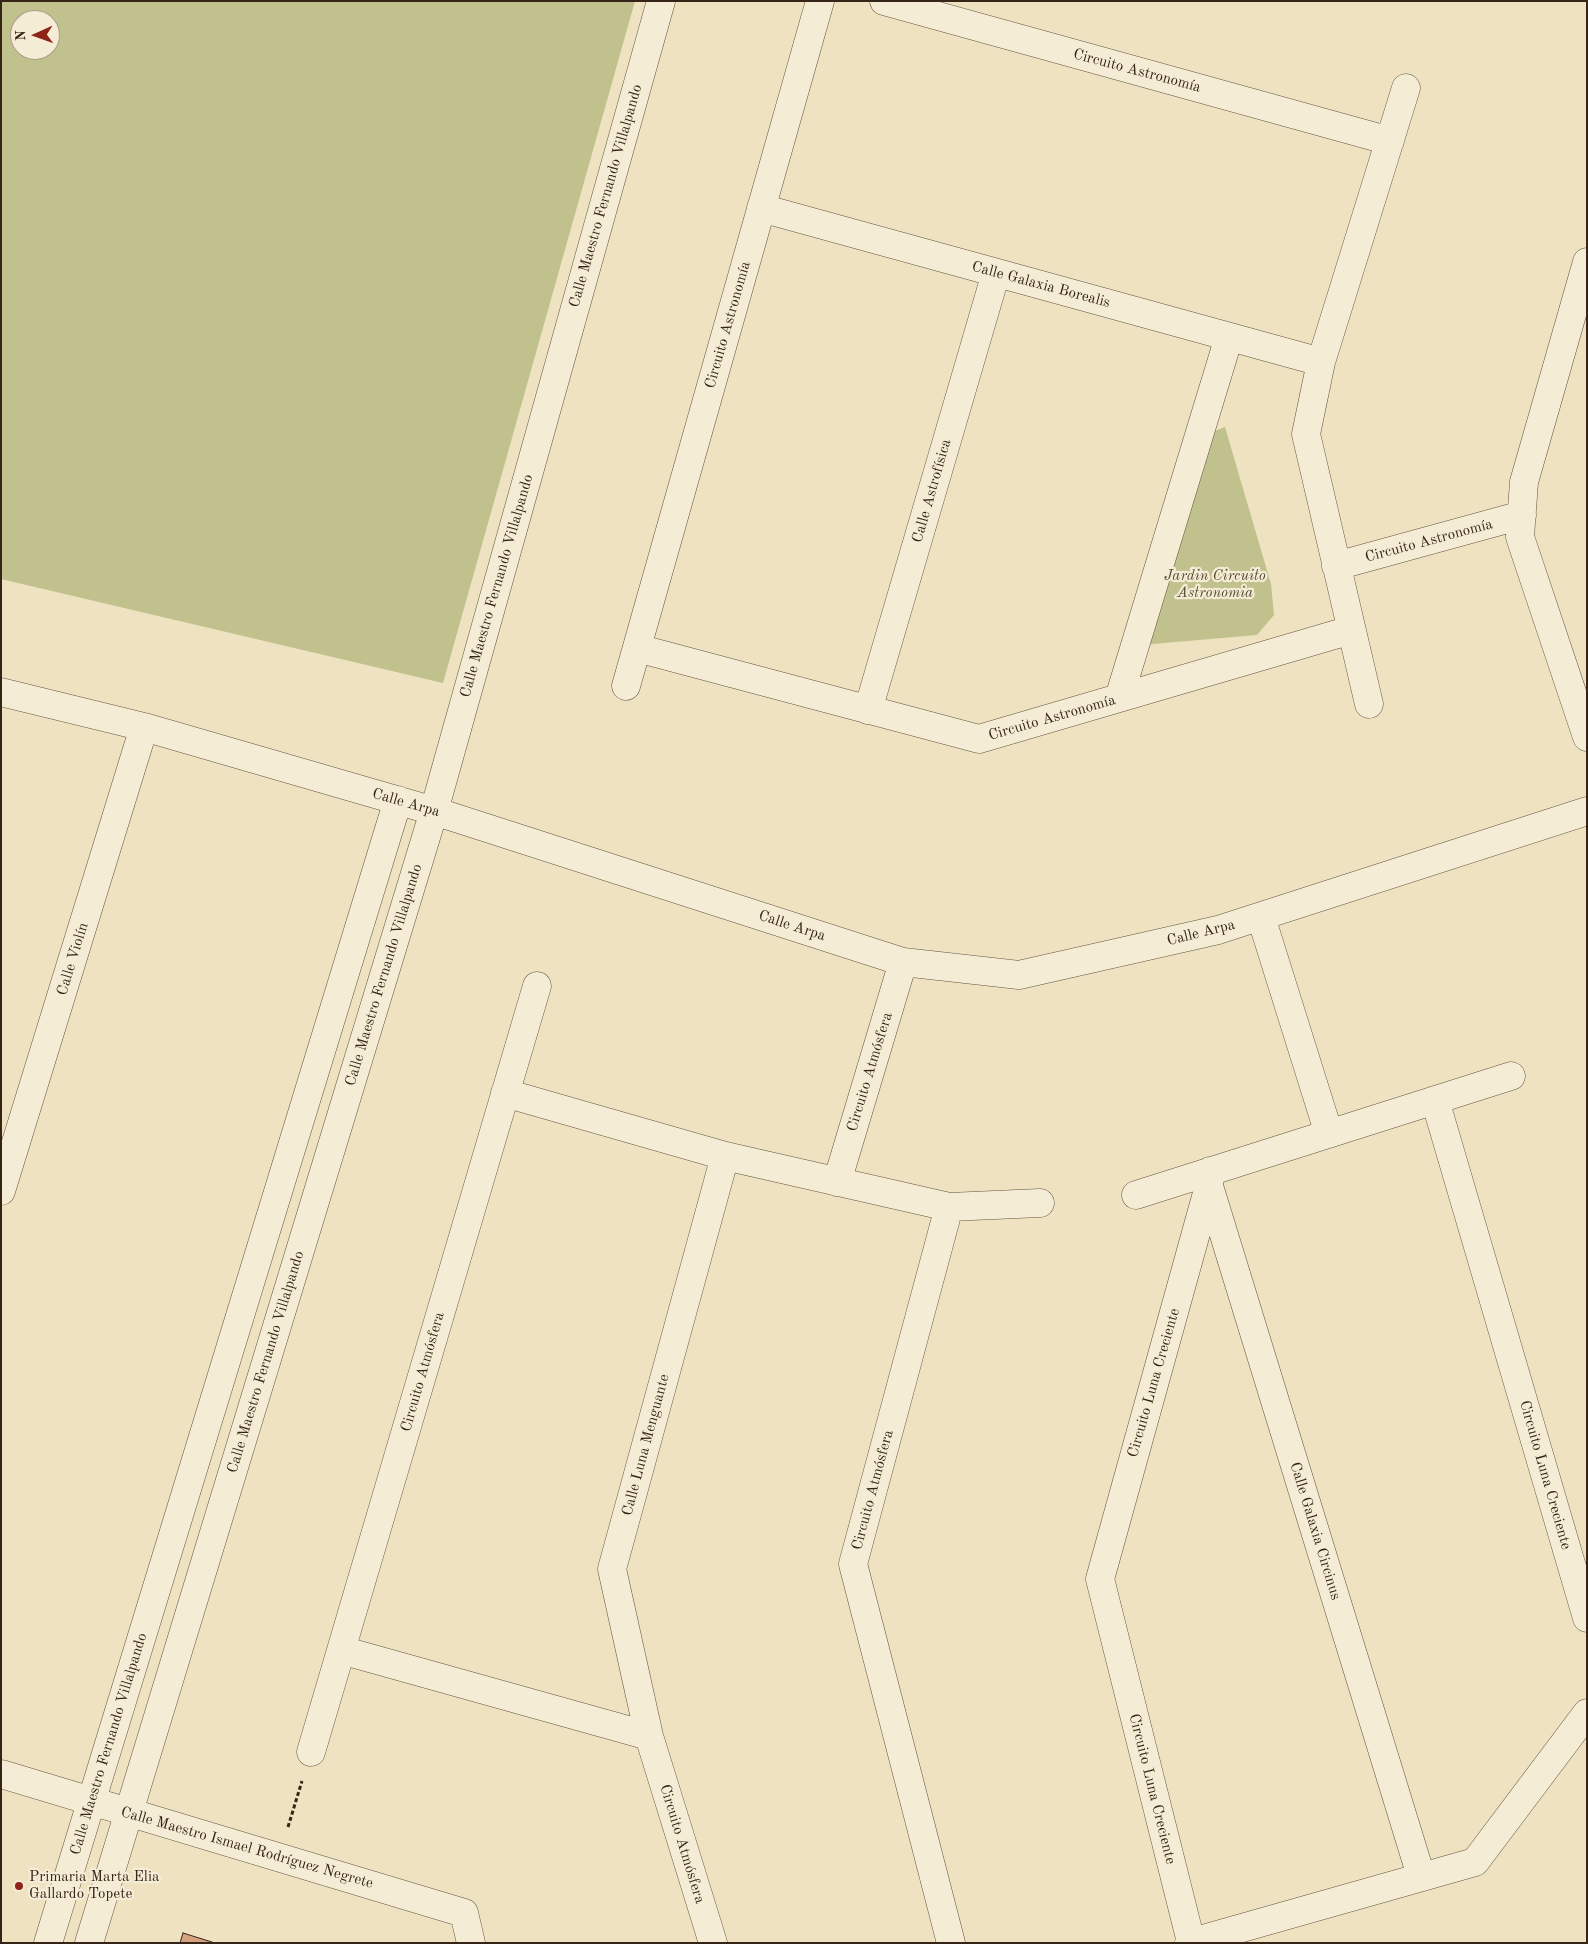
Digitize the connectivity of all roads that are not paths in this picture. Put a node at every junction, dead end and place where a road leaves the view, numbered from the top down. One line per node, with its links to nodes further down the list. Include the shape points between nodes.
1 (660, 1): 23 (street, Calle Maestro Fernando Villalpando)
2 (820, 1): 6 (street, Circuito Astronomía)
3 (884, 1): 5 (street, Circuito Astronomía)
4 (1406, 88): 5 (street)
5 (1390, 141): 10 (street)
6 (761, 208): 8 (street, Calle Galaxia Borealis); 14 (street, Circuito Astronomía)
7 (1587, 262): 11 (street, via 1524,482)
8 (996, 273): 9 (street, Calle Galaxia Borealis); 19 (street, Calle Astrofísica)
9 (1229, 337): 10 (street, Calle Galaxia Borealis); 17 (street)
10 (1321, 362): 12 (street, via 1306,434)
11 (1522, 515): 12 (street, Circuito Astronomía); 21 (street, via 1520,537)
12 (1336, 566): 13 (street)
13 (1351, 630): 17 (street, Circuito Astronomía); 18 (street)
14 (637, 648): 15 (street, Circuito Astronomía); 19 (street, Circuito Astronomía)
15 (626, 686)
16 (1, 692): 20 (street, Calle Arpa)
17 (1119, 698): 19 (street, Circuito Astronomía, via 979,739)
18 (1369, 704)
19 (868, 710)
20 (144, 727): 22 (street, Calle Arpa); 35 (street, Calle Violín)
21 (1587, 737)
22 (398, 800): 23 (street, Calle Arpa); 45 (street, Calle Maestro Fernando Villalpando)
23 (434, 810): 26 (street, Calle Arpa); 46 (street, Calle Maestro Fernando Villalpando)
24 (1587, 811): 25 (street, Calle Arpa)
25 (1261, 917): 26 (street, Calle Arpa, via 1218,930 1019,975); 31 (street)
26 (903, 962): 34 (street, Circuito Atmósfera)
27 (536, 986): 29 (street, Circuito Atmósfera)
28 (1511, 1076): 30 (street)
29 (505, 1093): 32 (street); 40 (street, Circuito Atmósfera)
30 (1436, 1100): 31 (street); 39 (street, Circuito Luna Creciente)
31 (1329, 1134): 33 (street)
32 (725, 1156): 34 (street); 42 (street, Calle Luna Menguante, via 612,1569)
33 (1210, 1179): 36 (street); 47 (street, Calle Galaxia Circinus); 53 (street, Circuito Luna Creciente, via 1100,1579)
34 (837, 1182): 38 (street)
35 (1, 1190)
36 (1136, 1195)
37 (1040, 1203): 38 (street)
38 (949, 1208): 52 (street, Circuito Atmósfera, via 853,1564)
39 (1587, 1618)
40 (341, 1650): 42 (street); 43 (street, Circuito Atmósfera)
41 (1587, 1713): 47 (street, Circuito Luna Creciente, via 1475,1862)
42 (649, 1736): 51 (street, Circuito Atmósfera)
43 (311, 1752)
44 (1, 1774): 45 (street, Calle Maestro Ismael Rodríguez Negrete)
45 (91, 1802): 46 (street, Calle Maestro Ismael Rodríguez Negrete); 48 (street, Calle Maestro Fernando Villalpando)
46 (128, 1814): 49 (street, Calle Maestro Fernando Villalpando); 50 (street, Calle Maestro Ismael Rodríguez Negrete, via 464,1914)
47 (1421, 1876): 53 (street, Circuito Luna Creciente)
48 (48, 1943)
49 (89, 1943)
50 (471, 1943)
51 (713, 1943)
52 (951, 1943)
53 (1190, 1943)

